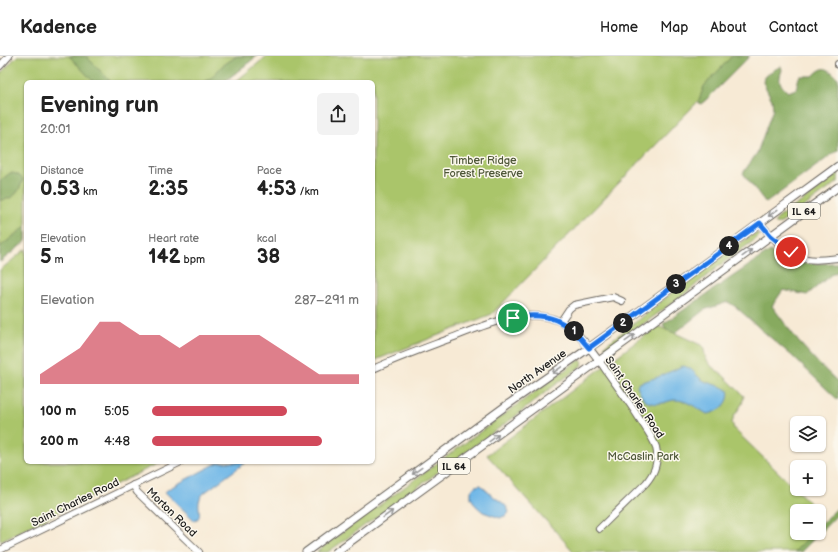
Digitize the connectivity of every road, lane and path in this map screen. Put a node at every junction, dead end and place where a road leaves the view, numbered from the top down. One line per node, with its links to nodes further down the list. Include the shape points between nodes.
1 (9, 56): 2 (street)
2 (0, 66)
3 (838, 166): 5 (main road, North Avenue / IL 64, one-way to 5)
4 (838, 186): 6 (main road, IL 64)
5 (760, 223): 6 (street); 10 (main road, North Avenue / IL 64)
6 (771, 236): 7 (street, via 798,257 816,260); 11 (main road, IL 64, one-way to 6)
7 (838, 258)
8 (622, 301): 9 (street, via 614,297 574,305)
9 (561, 321): 10 (street, Saint Charles Road); 12 (street, Saint Charles Road, via 538,316 513,318 466,332)
10 (589, 348): 11 (street, Saint Charles Road); 18 (main road, North Avenue / IL 64, one-way to 18)
11 (599, 361): 15 (street, Saint Charles Road, via 649,433 656,447 657,462 653,474 646,483); 19 (main road, IL 64, one-way to 11)
12 (375, 368)
13 (177, 464): 14 (street, Saint Charles Road)
14 (133, 485): 16 (street, Saint Charles Road); 17 (street, Morton Road, via 137,492)
15 (599, 529)
16 (0, 550)
17 (199, 552)
18 (306, 552)
19 (336, 552)

